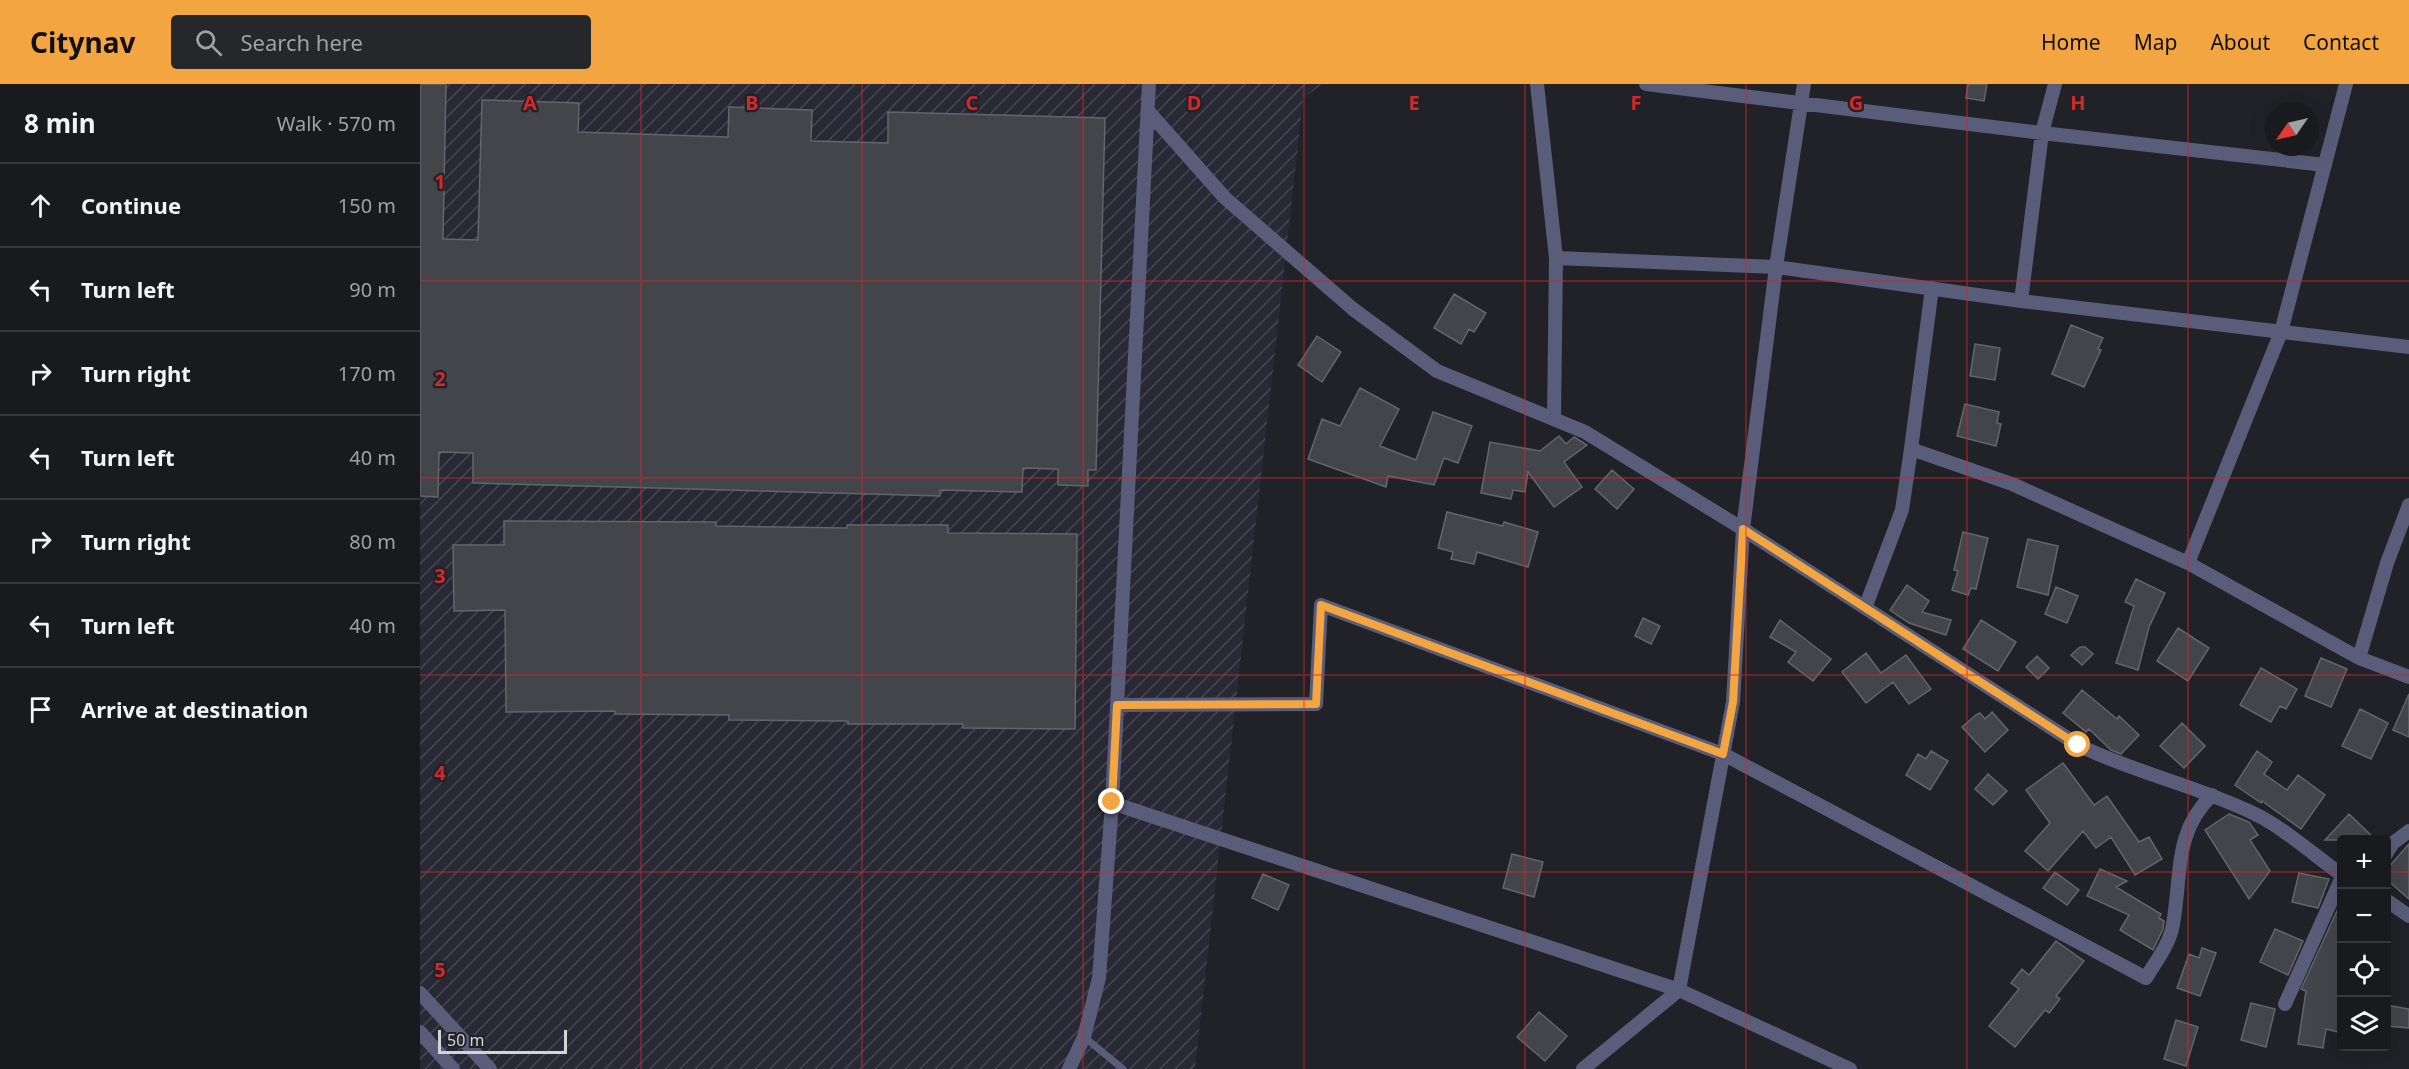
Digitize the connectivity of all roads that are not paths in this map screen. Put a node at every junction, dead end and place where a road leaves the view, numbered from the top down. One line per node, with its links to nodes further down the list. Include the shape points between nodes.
1 (1149, 84): 8 (street)
2 (1537, 84): 11 (street)
3 (1646, 84): 7 (street)
4 (1804, 84): 7 (street)
5 (2055, 84): 9 (street)
6 (2346, 84): 10 (street)
7 (1801, 102): 9 (street); 12 (street)
8 (1148, 111): 17 (street, via 1225,198 1353,309 1437,371); 25 (street)
9 (2042, 133): 10 (street); 14 (street)
10 (2325, 165): 15 (street)
11 (1556, 258): 12 (street); 17 (street)
12 (1776, 267): 13 (street); 20 (street)
13 (1932, 288): 14 (street); 18 (street)
14 (2022, 300): 15 (street)
15 (2281, 332): 16 (street); 21 (street)
16 (2409, 347)
17 (1554, 420): 20 (street, via 1585,432)
18 (1911, 449): 21 (street, via 2012,484); 22 (street, via 1902,510)
19 (2409, 505): 23 (street)
20 (1743, 529): 22 (street); 26 (street, via 1733,702)
21 (2188, 563): 23 (street)
22 (1865, 608): 27 (street, via 2078,745 2134,770)
23 (2359, 658): 24 (street)
24 (2409, 677)
25 (1117, 705): 26 (street, via 1316,704 1321,605); 28 (street)
26 (1723, 754): 27 (street, via 2146,978 2173,926 2184,837); 35 (street)
27 (2212, 795): 31 (street, via 2257,815)
28 (1112, 802): 35 (street); 39 (street, via 1099,978)
29 (2409, 831): 30 (street)
30 (2391, 846)
31 (2337, 872)
32 (2337, 887): 37 (street)
33 (2391, 903): 34 (street)
34 (2409, 916)
35 (1679, 990): 44 (street); 45 (street)
36 (420, 993): 41 (street)
37 (2285, 1004)
38 (420, 1032): 40 (street)
39 (1084, 1038): 42 (street); 43 (lane)
40 (453, 1069)
41 (490, 1069)
42 (1069, 1069)
43 (1123, 1069)
44 (1583, 1069)
45 (1850, 1069)

